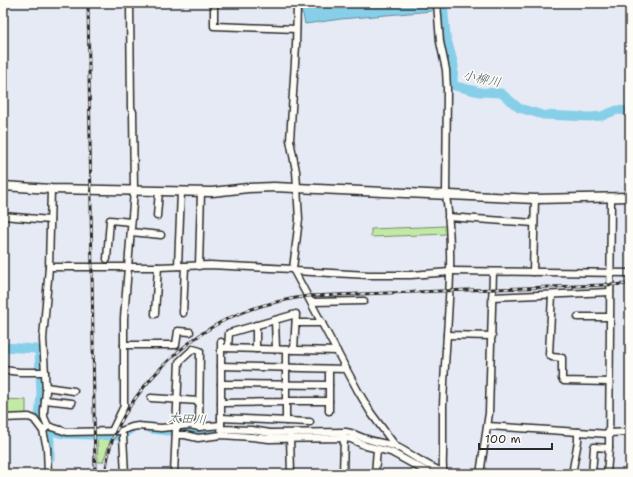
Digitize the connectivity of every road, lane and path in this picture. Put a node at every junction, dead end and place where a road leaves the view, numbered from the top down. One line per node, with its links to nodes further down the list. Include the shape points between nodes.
1 (130, 3): 9 (street)
2 (214, 3): 5 (street, via 214,26)
3 (297, 3): 5 (street)
4 (437, 3): 13 (street, via 447,89)
5 (296, 29): 7 (street, via 290,140)
6 (3, 186): 8 (street)
7 (297, 188): 12 (street, via 248,188); 13 (street); 32 (street, via 299,219)
8 (51, 189): 9 (street); 20 (street)
9 (134, 190): 10 (street); 21 (street)
10 (159, 191): 11 (street); 18 (street)
11 (181, 192): 12 (street); 26 (street)
12 (201, 192): 28 (street)
13 (446, 195): 16 (street); 19 (street)
14 (630, 197): 15 (street)
15 (611, 198): 16 (street); 36 (street)
16 (535, 199): 22 (street)
17 (3, 216): 20 (street)
18 (157, 216)
19 (448, 217): 22 (street); 33 (street)
20 (50, 220): 29 (street)
21 (131, 222): 23 (street); 25 (street, via 110,220)
22 (534, 223): 35 (street)
23 (131, 232): 24 (street); 30 (street)
24 (160, 235)
25 (107, 260)
26 (178, 266): 27 (street); 31 (street)
27 (185, 266): 28 (street); 43 (street)
28 (199, 266): 32 (street)
29 (49, 267): 30 (street); 66 (street, via 43,339)
30 (129, 267): 31 (street); 54 (street)
31 (158, 267): 44 (street)
32 (294, 270): 33 (street, via 369,275 411,275); 42 (street)
33 (450, 271): 34 (street); 52 (street)
34 (493, 272): 35 (street); 40 (street)
35 (533, 272): 36 (street)
36 (611, 273): 37 (street); 38 (street)
37 (630, 274)
38 (610, 292): 39 (street); 46 (street)
39 (552, 295): 40 (street); 67 (street, via 549,354 552,358 562,358 562,379)
40 (492, 296): 53 (street)
41 (364, 301): 42 (street)
42 (312, 302): 49 (street)
43 (183, 313)
44 (156, 314)
45 (578, 317): 46 (street)
46 (609, 317): 67 (street)
47 (275, 320): 48 (street, via 296,314); 50 (street); 57 (street)
48 (296, 323): 49 (street); 59 (street)
49 (322, 323): 60 (street)
50 (256, 325): 55 (street, via 229,333); 56 (street)
51 (190, 332): 54 (street, via 178,331 176,345)
52 (447, 335): 53 (street); 101 (street, via 444,363)
53 (492, 336): 86 (street)
54 (124, 345): 90 (street, via 124,406)
55 (223, 346): 56 (street); 61 (street)
56 (256, 349): 57 (street)
57 (276, 349): 58 (street)
58 (286, 350): 59 (street); 62 (street)
59 (294, 350): 60 (street)
60 (336, 351): 64 (street)
61 (221, 366): 62 (street); 68 (street)
62 (286, 367): 63 (street); 69 (street)
63 (329, 368): 64 (street); 70 (street)
64 (346, 369): 98 (street, via 371,413)
65 (3, 370): 66 (street)
66 (45, 372): 71 (street)
67 (609, 382): 93 (street)
68 (221, 384): 69 (street); 79 (street)
69 (286, 384): 70 (street); 77 (street)
70 (329, 385): 78 (street)
71 (46, 387): 72 (street); 74 (street)
72 (74, 391)
73 (151, 398): 75 (street)
74 (45, 400): 80 (street); 89 (street)
75 (177, 400): 76 (street); 76 (street, via 179,362 193,349 200,351); 87 (street)
76 (199, 401): 88 (street)
77 (286, 401): 78 (street); 79 (street); 84 (street)
78 (329, 401): 81 (street)
79 (221, 402): 83 (street)
80 (72, 404)
81 (329, 411)
82 (3, 418): 89 (street, via 29,417)
83 (221, 421): 84 (street); 88 (street); 96 (street, via 221,429 252,430)
84 (286, 421): 85 (street)
85 (310, 422)
86 (488, 426): 91 (street); 109 (street)
87 (176, 427): 88 (street); 90 (street, via 138,426); 94 (street)
88 (199, 427)
89 (45, 429): 90 (street, via 67,432); 102 (street)
90 (112, 431)
91 (578, 432): 93 (street); 110 (street)
92 (630, 432): 93 (street)
93 (609, 433): 99 (street)
94 (176, 435): 96 (street, via 198,438 221,435 269,439); 104 (street)
95 (123, 436): 103 (street)
96 (290, 436): 97 (street); 98 (street, via 346,432); 105 (street)
97 (344, 438): 100 (street); 106 (street)
98 (397, 448): 101 (street)
99 (609, 448): 111 (street, via 594,447); 112 (street)
100 (377, 449): 107 (street); 108 (street, via 398,455)
101 (443, 473)
102 (48, 474)
103 (124, 474)
104 (174, 474)
105 (290, 474)
106 (343, 474)
107 (375, 474)
108 (431, 474)
109 (480, 474)
110 (572, 474)
111 (592, 474)
112 (607, 474)

